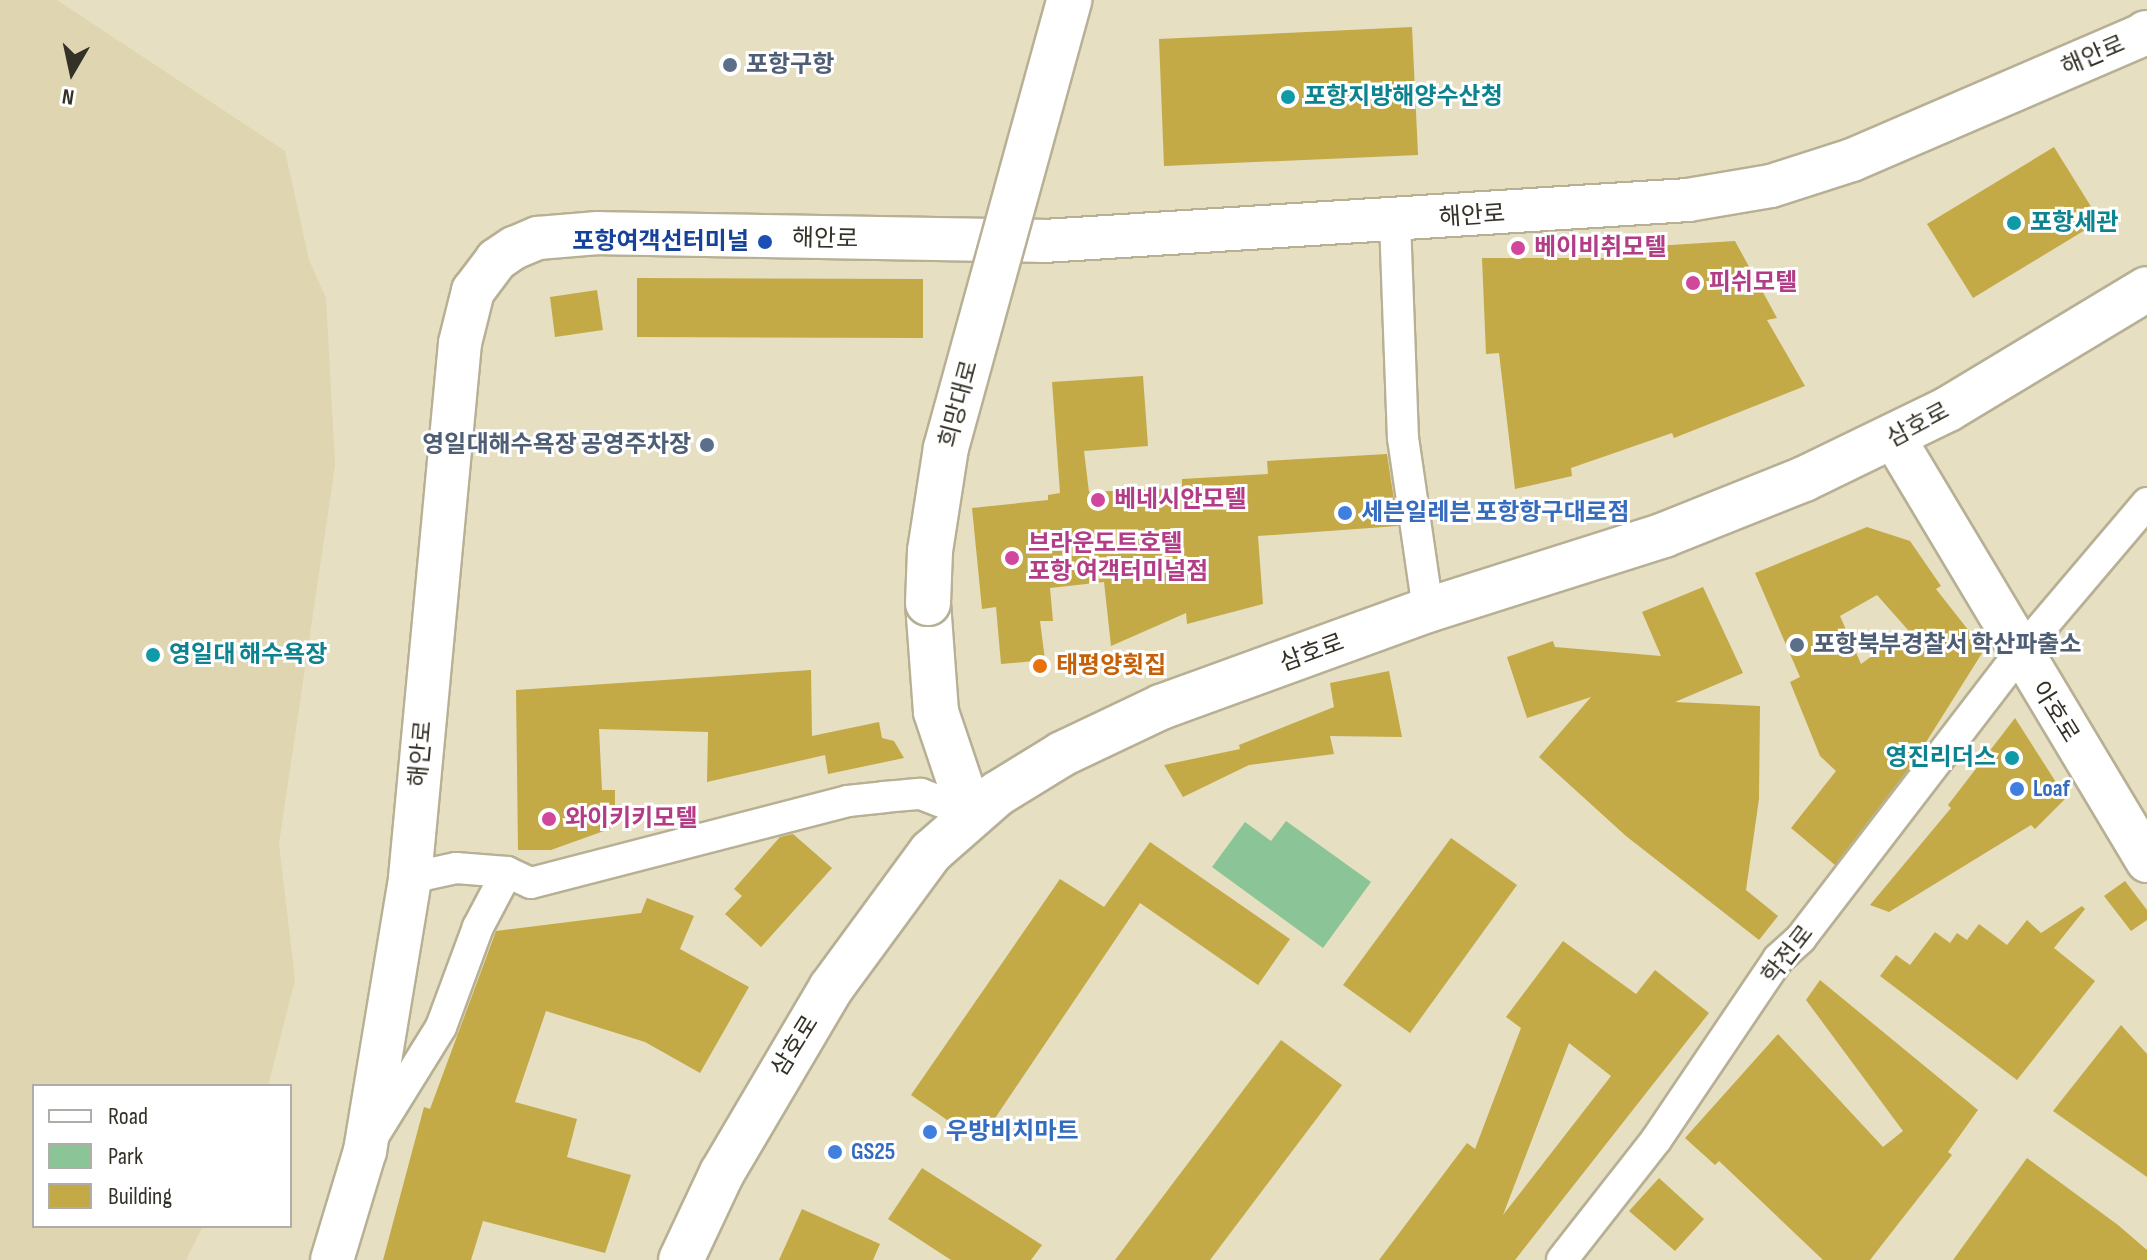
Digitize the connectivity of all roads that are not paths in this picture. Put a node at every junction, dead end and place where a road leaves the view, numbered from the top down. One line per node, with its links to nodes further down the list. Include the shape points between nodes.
1 (1069, 0): 9 (main road, 희망대로, bridge, via 946,448 931,539 928,603 936,712)
2 (2147, 33): 3 (street, 해안로, via 1852,160 1771,186 1688,200)
3 (1395, 221): 7 (street, via 1403,438); 12 (street, 해안로, via 1044,241 566,234 514,248 496,260 473,291 460,343)
4 (2147, 289): 5 (main road, 삼호로)
5 (1894, 438): 7 (main road, 삼호로, via 1664,535); 8 (street, 아호로)
6 (2147, 503): 8 (street, 학전로)
7 (1428, 610): 9 (main road, 삼호로, via 1106,731)
8 (2019, 654): 10 (street, 아호로); 16 (street, 학전로, via 1801,938 1778,959 1656,1140)
9 (970, 813): 11 (street, via 921,794 848,801 531,883); 15 (main road, 삼호로, via 892,899 787,1056)
10 (2147, 861)
11 (507, 872): 12 (street, via 456,868); 13 (street, via 478,927 441,1027)
12 (410, 878): 13 (street, 해안로)
13 (365, 1151): 14 (street, 해안로)
14 (332, 1260)
15 (681, 1260)
16 (1562, 1260)

